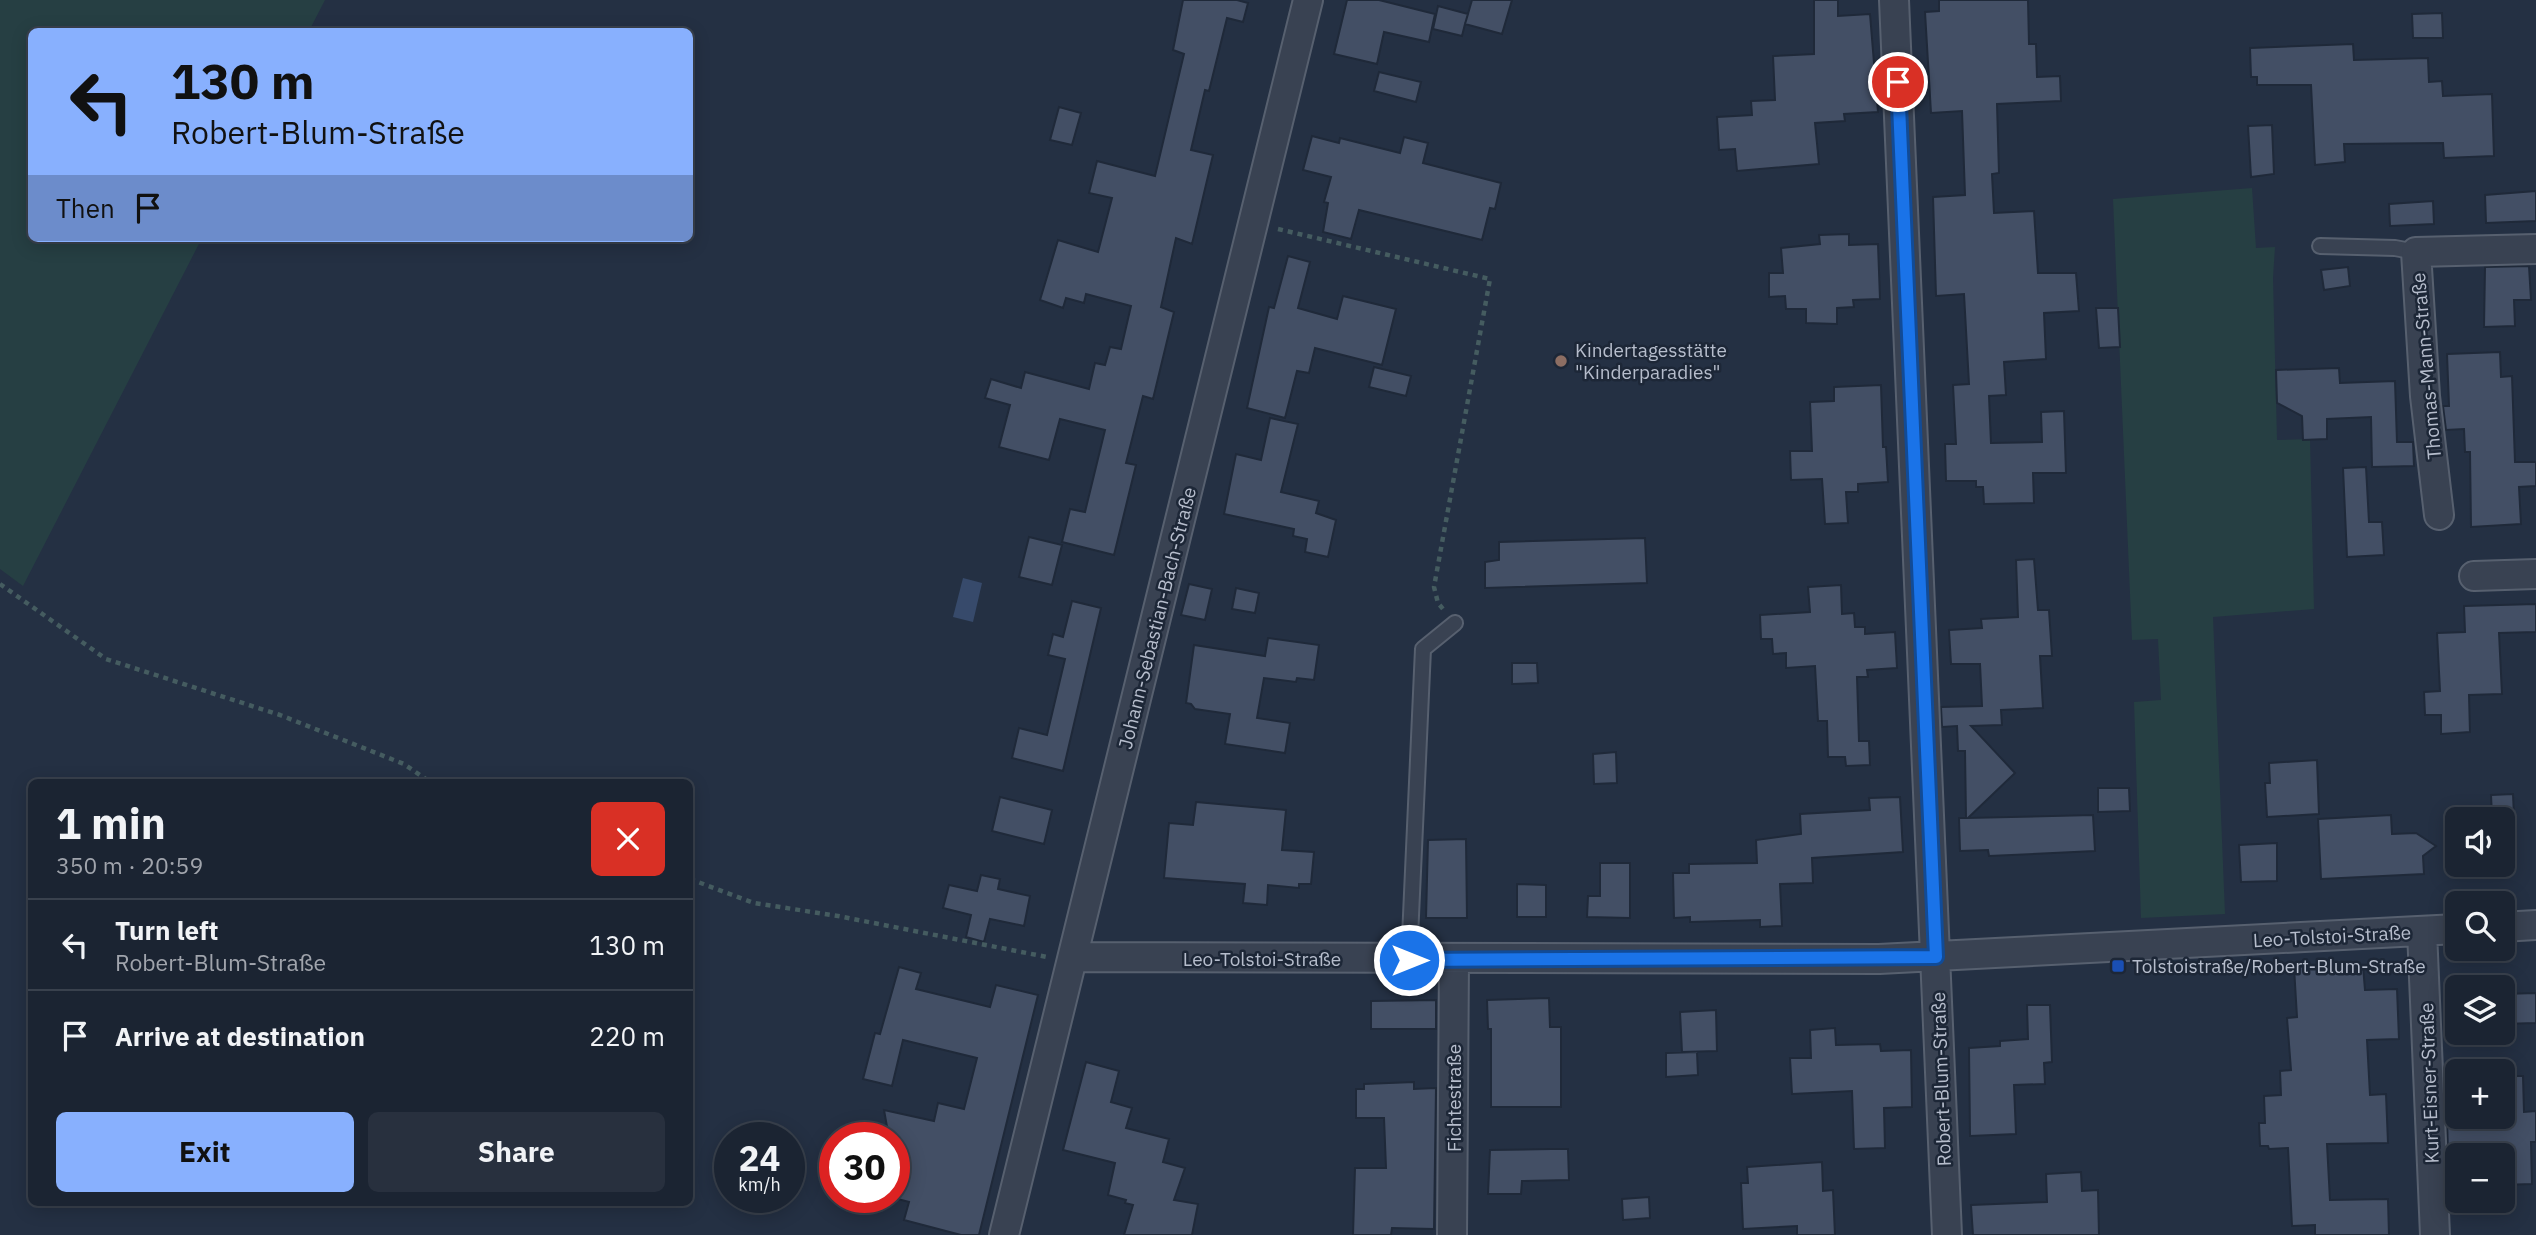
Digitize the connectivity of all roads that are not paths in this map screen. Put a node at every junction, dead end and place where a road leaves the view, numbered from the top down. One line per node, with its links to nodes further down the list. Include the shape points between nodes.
1 (1308, 0): 14 (street, Johann-Sebastian-Bach-Straße)
2 (1894, 0): 15 (street, Robert-Blum-Straße)
3 (2320, 246): 5 (lane)
4 (2536, 249): 5 (street, Thomas-Mann-Straße)
5 (2416, 252): 6 (street, Thomas-Mann-Straße, via 2425,396)
6 (2440, 514)
7 (2536, 573): 8 (street)
8 (2474, 576)
9 (1455, 623): 16 (lane, via 1423,649)
10 (2536, 925): 11 (street)
11 (2515, 926)
12 (2445, 930): 13 (street, Leo-Tolstoi-Straße)
13 (2422, 931): 15 (street, Leo-Tolstoi-Straße); 21 (street, Kurt-Eisner-Straße)
14 (1074, 957): 16 (street, Leo-Tolstoi-Straße); 18 (street, Johann-Sebastian-Bach-Straße)
15 (1936, 957): 17 (street, Leo-Tolstoi-Straße); 20 (street, Robert-Blum-Straße)
16 (1409, 960): 17 (street, Leo-Tolstoi-Straße)
17 (1454, 960): 19 (street, Fichtestraße)
18 (1004, 1235)
19 (1452, 1235)
20 (1947, 1235)
21 (2435, 1235)

